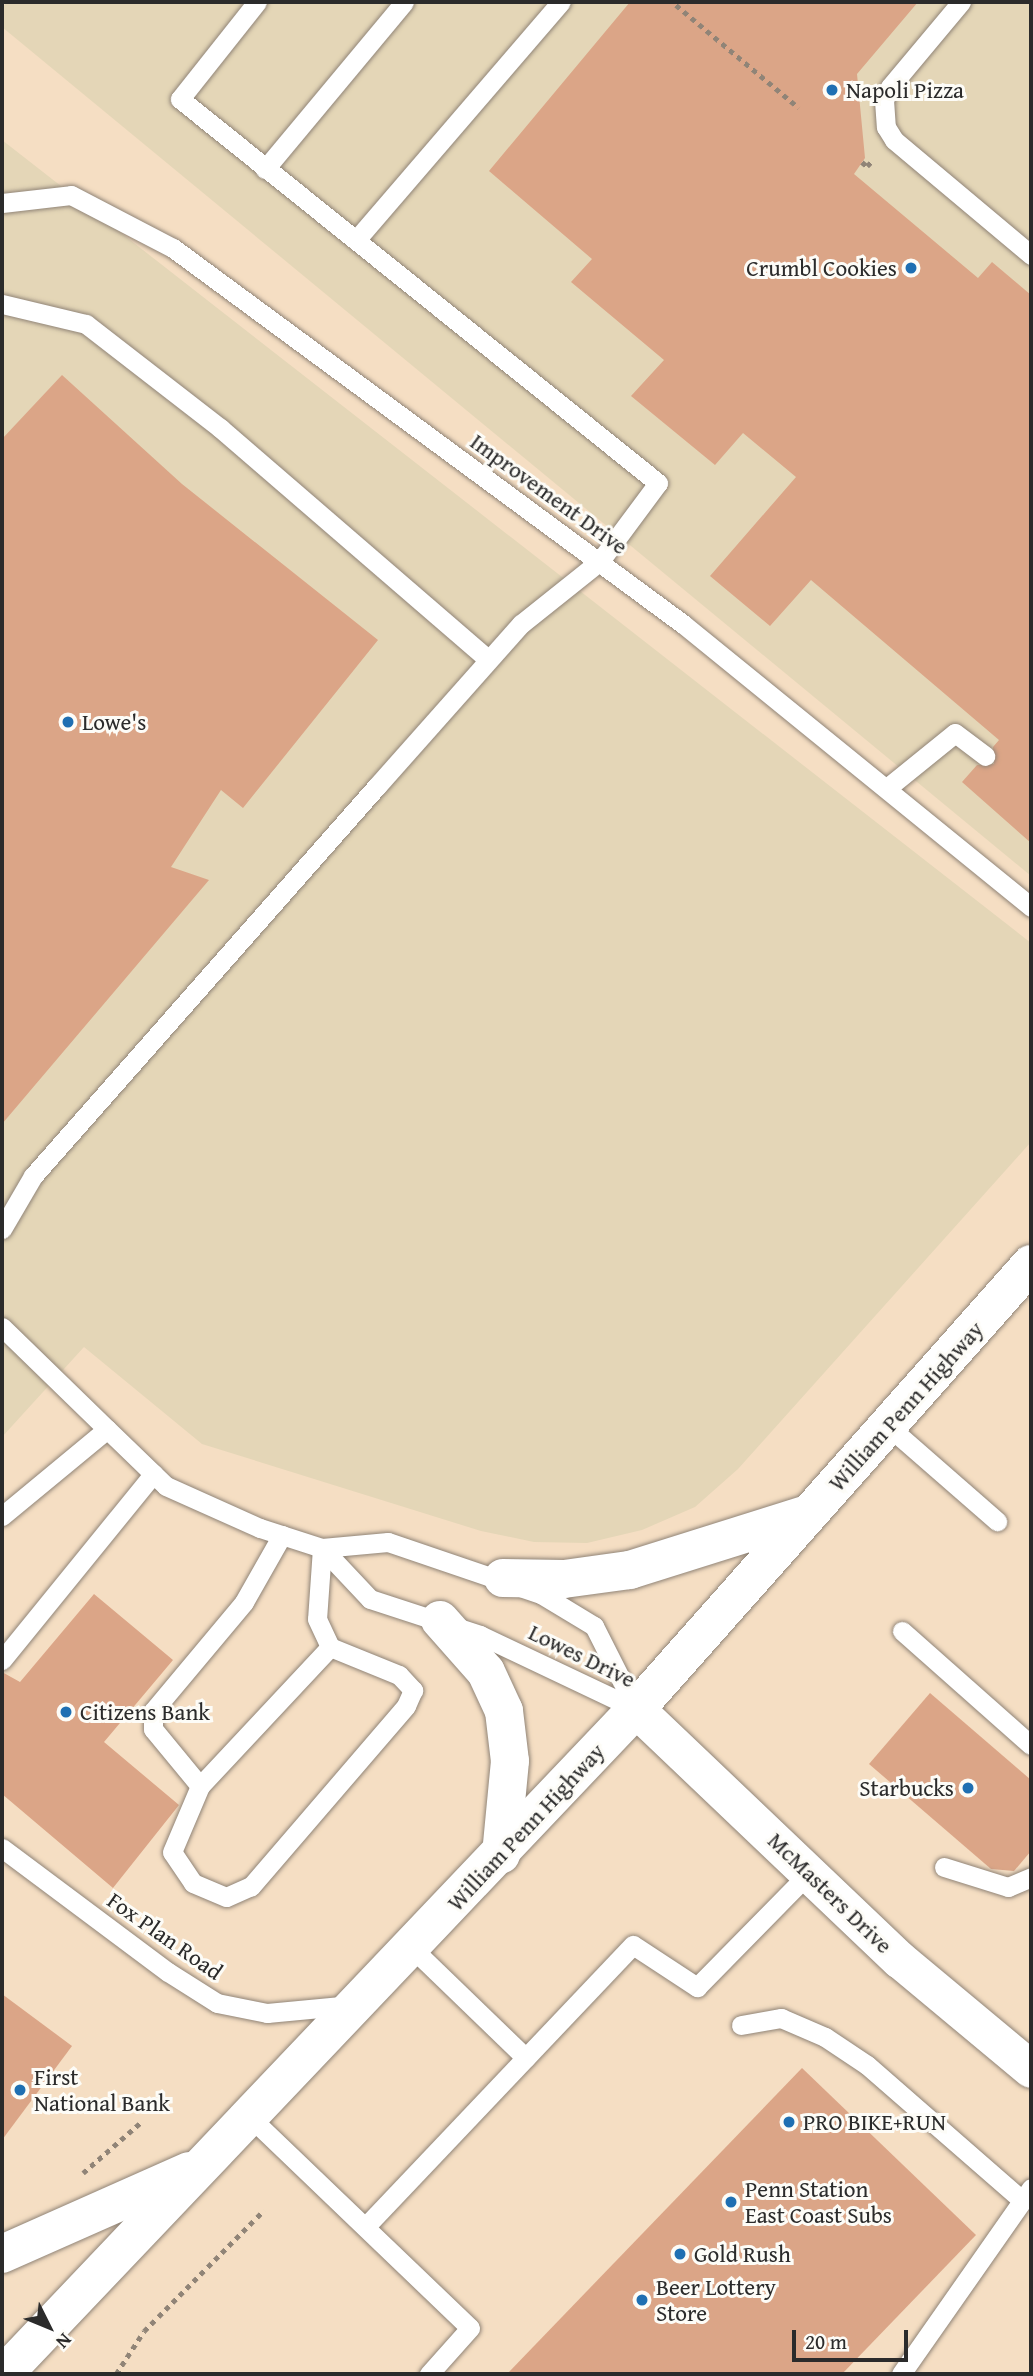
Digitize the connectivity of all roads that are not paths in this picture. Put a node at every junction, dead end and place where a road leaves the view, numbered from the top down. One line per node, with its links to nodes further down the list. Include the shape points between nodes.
1 (257, 2): 5 (lane, via 180,99)
2 (404, 2): 5 (lane)
3 (561, 2): 7 (lane)
4 (961, 2): 8 (lane, via 890,87 884,100 886,127 894,140)
5 (265, 169): 7 (lane)
6 (2, 203): 10 (lane, Improvement Drive, via 71,195 173,248)
7 (356, 240): 10 (lane, via 658,483)
8 (1031, 255)
9 (2, 303): 11 (lane, via 86,324 220,428)
10 (600, 561): 11 (lane, via 558,590); 13 (lane, Improvement Drive)
11 (488, 659): 15 (lane, via 33,1177)
12 (985, 756): 13 (lane, via 955,733)
13 (887, 788): 14 (lane, Improvement Drive)
14 (1031, 907)
15 (2, 1229)
16 (1031, 1264): 18 (highway, William Penn Highway)
17 (2, 1327): 19 (lane, Lowes Drive)
18 (888, 1426): 21 (highway, William Penn Highway); 23 (lane)
19 (107, 1429): 20 (lane, Lowes Drive); 22 (lane)
20 (153, 1474): 24 (lane, Lowes Drive, via 185,1497); 30 (lane)
21 (810, 1513): 26 (highway, via 630,1570 564,1579); 31 (highway, William Penn Highway)
22 (2, 1516)
23 (997, 1521)
24 (282, 1535): 25 (lane, Lowes Drive); 33 (lane, via 244,1602 153,1712 153,1729)
25 (323, 1548): 26 (lane, Lowes Drive, via 388,1542); 27 (lane, Lowes Drive, via 370,1599); 29 (lane, via 317,1619)
26 (503, 1578): 31 (lane, Lowes Drive, via 594,1626)
27 (440, 1620): 31 (lane, Lowes Drive); 35 (highway, via 486,1672 504,1712 510,1762)
28 (902, 1631): 32 (lane)
29 (330, 1647): 33 (lane); 33 (lane, via 399,1675 413,1690 406,1706 251,1886 226,1897 193,1883 172,1852)
30 (2, 1660)
31 (636, 1709): 35 (highway, William Penn Highway); 37 (street, McMasters Drive)
32 (1031, 1745)
33 (200, 1786)
34 (2, 1848): 40 (lane, Fox Plan Road, via 217,2003 267,2013)
35 (501, 1855): 39 (highway, William Penn Highway)
36 (944, 1867): 38 (lane, via 1007,1887)
37 (809, 1873): 42 (lane, via 697,1987 633,1945); 43 (street, McMasters Drive, via 954,2008)
38 (1031, 1877)
39 (412, 1948): 40 (highway, William Penn Highway); 42 (lane)
40 (360, 2004): 44 (highway, William Penn Highway)
41 (741, 2025): 46 (lane, via 780,2018 825,2037 867,2065)
42 (526, 2057): 47 (lane)
43 (1031, 2069)
44 (251, 2118): 45 (highway, William Penn Highway); 47 (lane)
45 (210, 2161): 48 (highway); 49 (highway, William Penn Highway)
46 (1027, 2194): 51 (lane)
47 (367, 2225): 50 (lane, via 470,2328)
48 (2, 2254)
49 (4, 2374)
50 (429, 2374)
51 (901, 2374)

